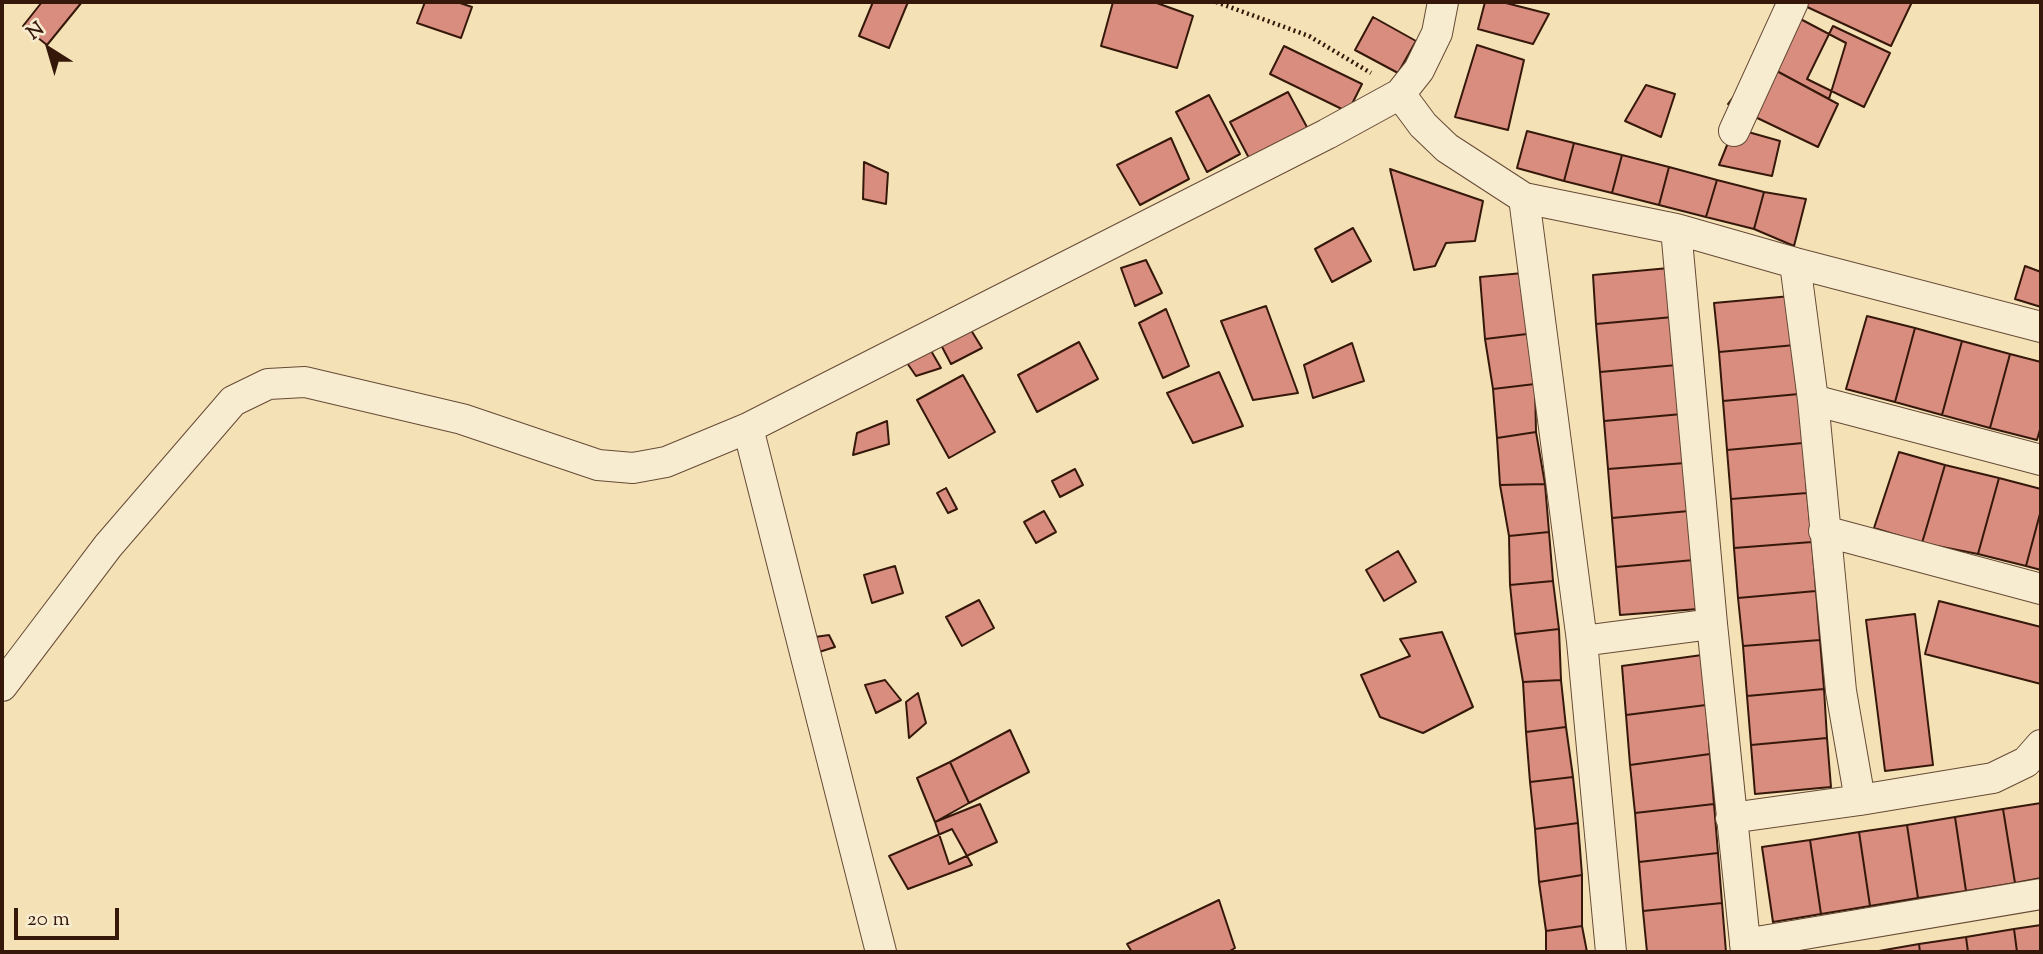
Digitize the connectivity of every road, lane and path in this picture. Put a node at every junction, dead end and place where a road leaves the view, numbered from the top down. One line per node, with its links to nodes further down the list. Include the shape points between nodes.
1 (1216, 2): 4 (path, via 1310,36)
2 (1443, 2): 4 (street, via 1437,33 1419,70)
3 (1793, 2): 5 (street)
4 (1400, 94): 6 (street, via 1447,148); 11 (street)
5 (1734, 131)
6 (1524, 198): 7 (street); 16 (street)
7 (1676, 229): 8 (street); 15 (street)
8 (1795, 263): 9 (street); 10 (street)
9 (2041, 327)
10 (1813, 400): 12 (street); 13 (street)
11 (748, 428): 17 (street, via 666,462 633,468 598,465 462,419 305,382 268,384 233,401 108,546); 23 (street)
12 (2041, 460)
13 (1824, 531): 14 (street); 19 (street, via 1841,691)
14 (2041, 589)
15 (1712, 624): 16 (street); 20 (street)
16 (1582, 641): 24 (street)
17 (2, 686)
18 (2041, 745): 19 (street, via 2026,762 1993,778)
19 (1860, 800): 20 (street)
20 (1731, 818): 22 (street)
21 (2041, 894): 22 (street)
22 (1746, 948)
23 (881, 952)
24 (1611, 952)

